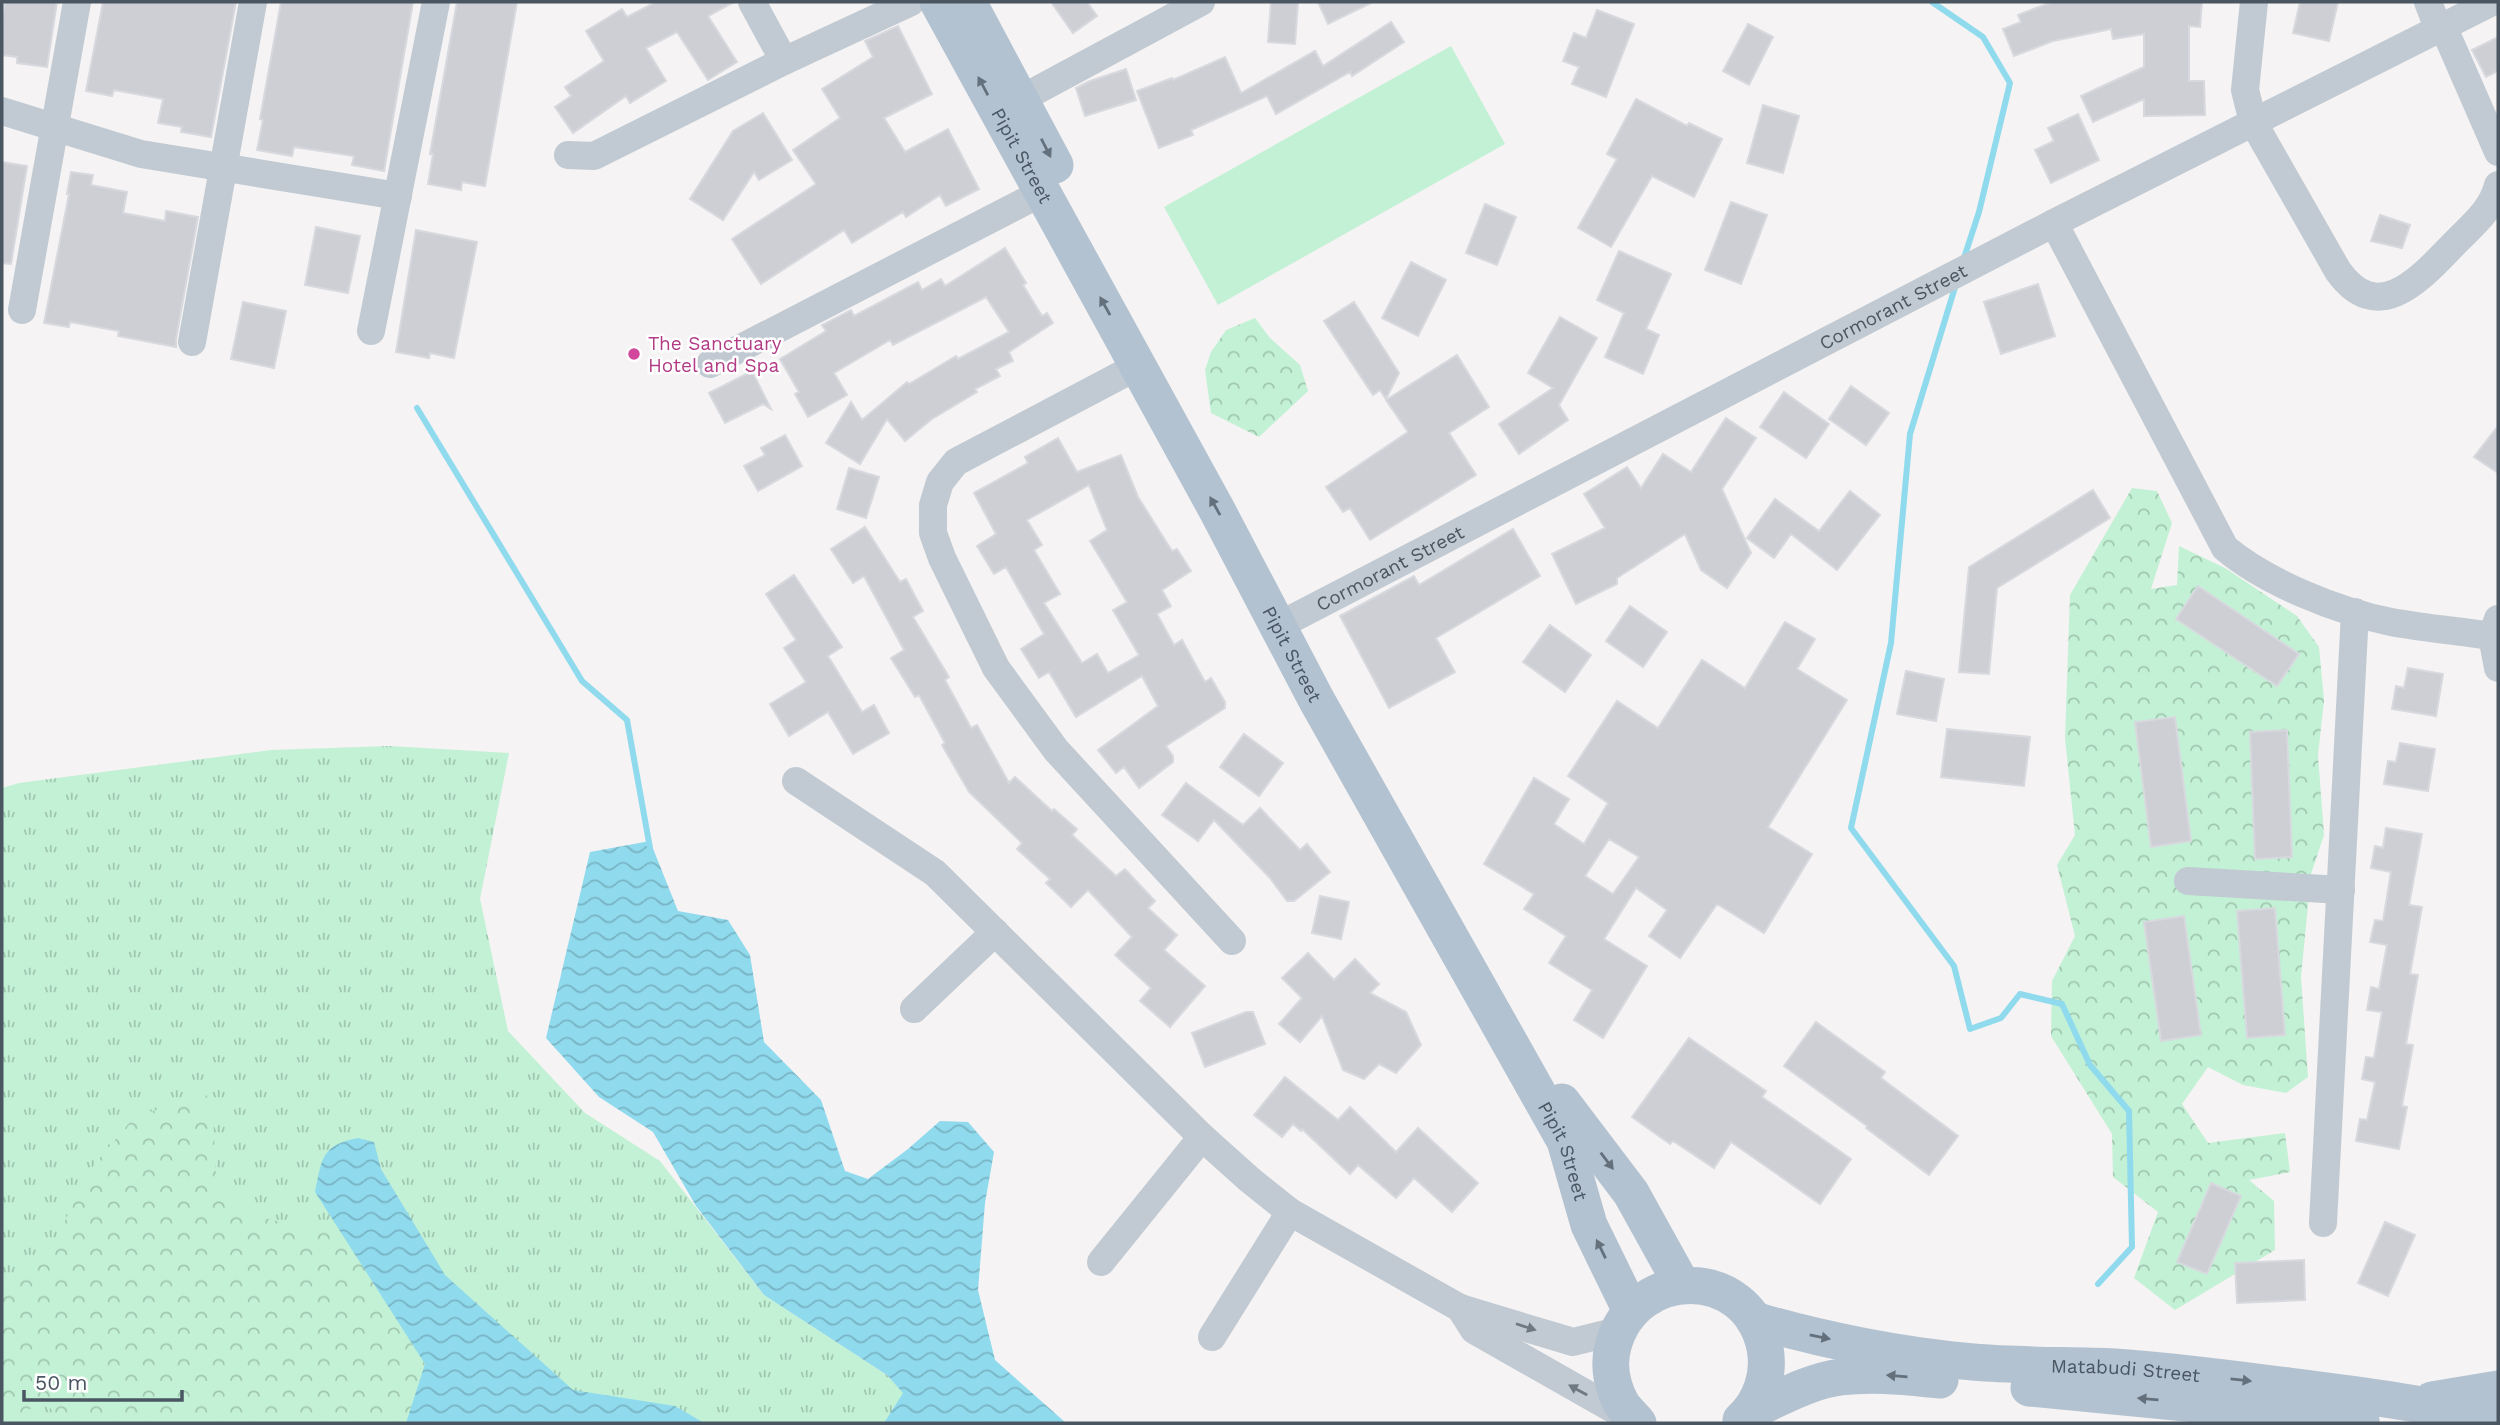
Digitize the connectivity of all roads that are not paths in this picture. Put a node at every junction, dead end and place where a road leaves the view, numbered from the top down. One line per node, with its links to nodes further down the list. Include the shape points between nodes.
1 (77, 2): 17 (street)
2 (253, 2): 20 (street)
3 (436, 2): 23 (street)
4 (752, 2): 13 (street)
5 (911, 2): 13 (street)
6 (938, 2): 22 (main road, Pipit Street, one-way to 6)
7 (968, 2): 14 (main road, Pipit Street)
8 (1201, 2): 14 (street)
9 (2254, 2): 16 (street, via 2245,90)
10 (2428, 2): 12 (street)
11 (2492, 2): 12 (street, Cormorant Street)
12 (2441, 27): 16 (street, Cormorant Street); 18 (street)
13 (784, 61): 19 (street, via 594,156)
14 (1021, 99): 31 (main road, Pipit Street, one-way to 31, via 1233,488)
15 (2, 111): 17 (street)
16 (2253, 122): 21 (street, via 2338,271 2358,291 2370,295 2396,294 2428,270 2474,225 2495,197); 24 (street, Cormorant Street)
17 (55, 127): 20 (street, via 141,155); 25 (street)
18 (2498, 152)
19 (568, 155)
20 (223, 168): 23 (street); 27 (street)
21 (2498, 185)
22 (1043, 192): 28 (street); 29 (main road, Pipit Street, one-way to 22)
23 (398, 197): 26 (street)
24 (2054, 223): 30 (street, via 2225,548 2290,589); 31 (street, Cormorant Street)
25 (22, 310)
26 (371, 331)
27 (192, 342)
28 (710, 365)
29 (1138, 366): 31 (main road, Pipit Street, one-way to 29); 38 (street, via 956,462 940,482 933,505 933,533 996,668 1048,740)
30 (2355, 612): 32 (street, via 2390,622); 36 (street)
31 (1288, 621): 44 (main road, Pipit Street, one-way to 44, via 1563,1103 1631,1193); 47 (main road, Pipit Street, one-way to 31, via 1565,1141 1316,699)
32 (2495, 627): 33 (street)
33 (2498, 667)
34 (796, 782): 37 (street, via 935,873)
35 (2188, 881): 36 (street)
36 (2341, 890): 42 (street)
37 (995, 932): 39 (street); 40 (street)
38 (1232, 941)
39 (914, 1009)
40 (1202, 1137): 41 (street); 43 (street)
41 (1290, 1212): 45 (street); 48 (street)
42 (2323, 1223)
43 (1101, 1262)
44 (1682, 1285): 46 (main road, via 1723,1293 1741,1304); 47 (main road, via 1646,1298)
45 (1460, 1308): 47 (street, one-way to 47, via 1573,1342); 54 (street, one-way to 45, via 1474,1330)
46 (1754, 1320): 50 (main road, Matabudi Street, one-way to 50, via 1875,1348 1970,1362 2115,1367); 52 (main road, via 1763,1338 1766,1367 1759,1396)
47 (1624, 1321): 54 (main road, via 1611,1356 1612,1381 1622,1404)
48 (1212, 1337)
49 (2498, 1389): 50 (main road)
50 (2417, 1403): 53 (main road, Matabudi Street)
51 (2272, 1417): 52 (main road, Matabudi Street, one-way to 52, via 1877,1375 1839,1377 1803,1388); 55 (main road, Matabudi Street)
52 (1746, 1418)
53 (2498, 1421)
54 (1638, 1423)
55 (2386, 1423)

